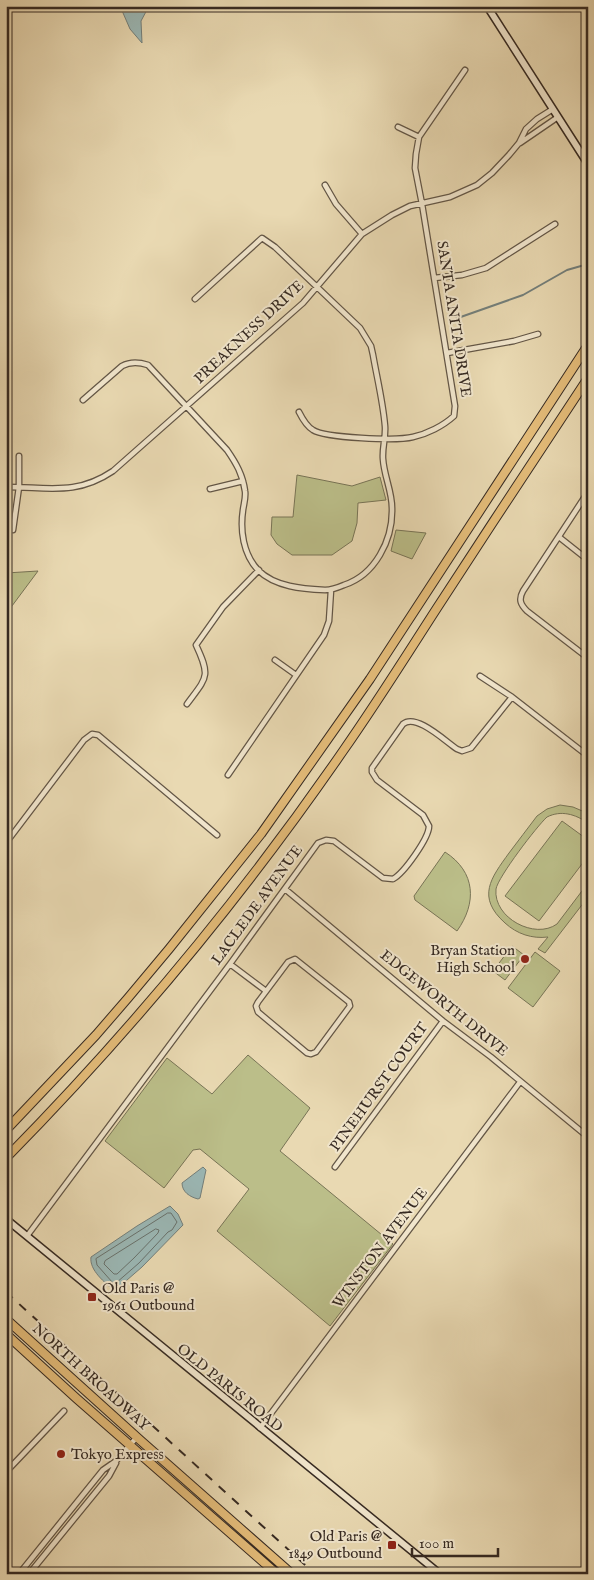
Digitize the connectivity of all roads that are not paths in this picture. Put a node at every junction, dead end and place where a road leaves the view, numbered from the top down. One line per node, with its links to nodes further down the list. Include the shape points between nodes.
1 (487, 6): 3 (street)
2 (465, 70): 6 (street, SANTA ANITA DRIVE)
3 (553, 109): 4 (street); 7 (street, PREAKNESS DRIVE, via 526,129)
4 (558, 117): 7 (street, PREAKNESS DRIVE); 8 (street)
5 (398, 127): 6 (street)
6 (419, 137): 10 (street, SANTA ANITA DRIVE, via 415,168)
7 (519, 143): 10 (street, PREAKNESS DRIVE, via 492,173 476,185 450,197)
8 (588, 164)
9 (325, 185): 12 (street, via 336,204)
10 (422, 204): 12 (street, PREAKNESS DRIVE, via 410,206); 13 (street, SANTA ANITA DRIVE)
11 (555, 224): 13 (street, via 486,268)
12 (362, 234): 14 (street, PREAKNESS DRIVE)
13 (434, 278): 18 (street, SANTA ANITA DRIVE)
14 (317, 286): 15 (street, via 262,238); 21 (street, PREAKNESS DRIVE, via 303,304); 23 (street, via 360,328 371,346 384,418)
15 (195, 299)
16 (538, 334): 18 (street)
17 (588, 345): 50 (highway, via 370,679 261,834 128,998)
18 (446, 353): 23 (street, SANTA ANITA DRIVE, via 456,406 454,416 435,429 414,437)
19 (588, 378): 52 (highway, via 343,751 281,838 137,1017 68,1096)
20 (83, 400): 21 (street, via 122,366 135,362 154,370)
21 (187, 407): 25 (street, via 227,450 238,465); 27 (street, PREAKNESS DRIVE, via 102,478 74,488)
22 (298, 412): 23 (street, SANTA ANITA DRIVE, via 311,429 320,433)
23 (384, 438): 34 (street, via 383,464 392,498 386,543 378,560 367,572)
24 (19, 456): 27 (street)
25 (243, 482): 28 (street); 33 (street, via 242,535 246,549)
26 (6, 487): 27 (street, PREAKNESS DRIVE)
27 (19, 487): 30 (street)
28 (210, 489)
29 (588, 492): 31 (street)
30 (13, 530)
31 (559, 537): 32 (street); 35 (street, via 523,591 520,601 528,611)
32 (588, 560)
33 (259, 570): 34 (street, via 290,586); 40 (street, via 223,607 196,645 206,672)
34 (331, 590): 37 (street, via 329,621 324,635)
35 (588, 658)
36 (274, 660): 37 (street)
37 (296, 675): 42 (street)
38 (480, 676): 39 (street)
39 (512, 697): 41 (street); 45 (street, LACLEDE AVENUE, via 472,748 457,749 412,720 403,724 372,768 377,780 428,821 427,837 396,877 383,878 334,841 326,840 318,843)
40 (187, 704)
41 (588, 756)
42 (228, 775)
43 (217, 835): 44 (street, via 92,734 84,740)
44 (6, 844)
45 (285, 889): 46 (street, LACLEDE AVENUE); 48 (street, EDGEWORTH DRIVE)
46 (230, 964): 47 (street); 55 (street, LACLEDE AVENUE)
47 (266, 991): 47 (street, via 288,962 295,959 350,1006 316,1052 311,1054 258,1012 256,1006)
48 (443, 1021): 49 (street, EDGEWORTH DRIVE); 53 (street, PINEHURST COURT)
49 (520, 1082): 51 (street, EDGEWORTH DRIVE); 59 (street, WINSTON AVENUE)
50 (6, 1130)
51 (588, 1137)
52 (6, 1158)
53 (336, 1167)
54 (6, 1220): 55 (street, OLD PARIS ROAD)
55 (26, 1236): 59 (street, OLD PARIS ROAD)
56 (6, 1319): 60 (highway, NORTH BROADWAY)
57 (6, 1334): 61 (highway, NORTH BROADWAY)
58 (64, 1411): 63 (street)
59 (260, 1428): 69 (street, OLD PARIS ROAD)
60 (137, 1437): 61 (street); 68 (highway, NORTH BROADWAY)
61 (130, 1445): 62 (street); 67 (highway, NORTH BROADWAY)
62 (116, 1461): 65 (street, via 103,1470); 66 (street, via 110,1476)
63 (6, 1472)
64 (588, 1568): 70 (street)
65 (19, 1574)
66 (30, 1574)
67 (277, 1574)
68 (292, 1574)
69 (440, 1574)
70 (584, 1574)

